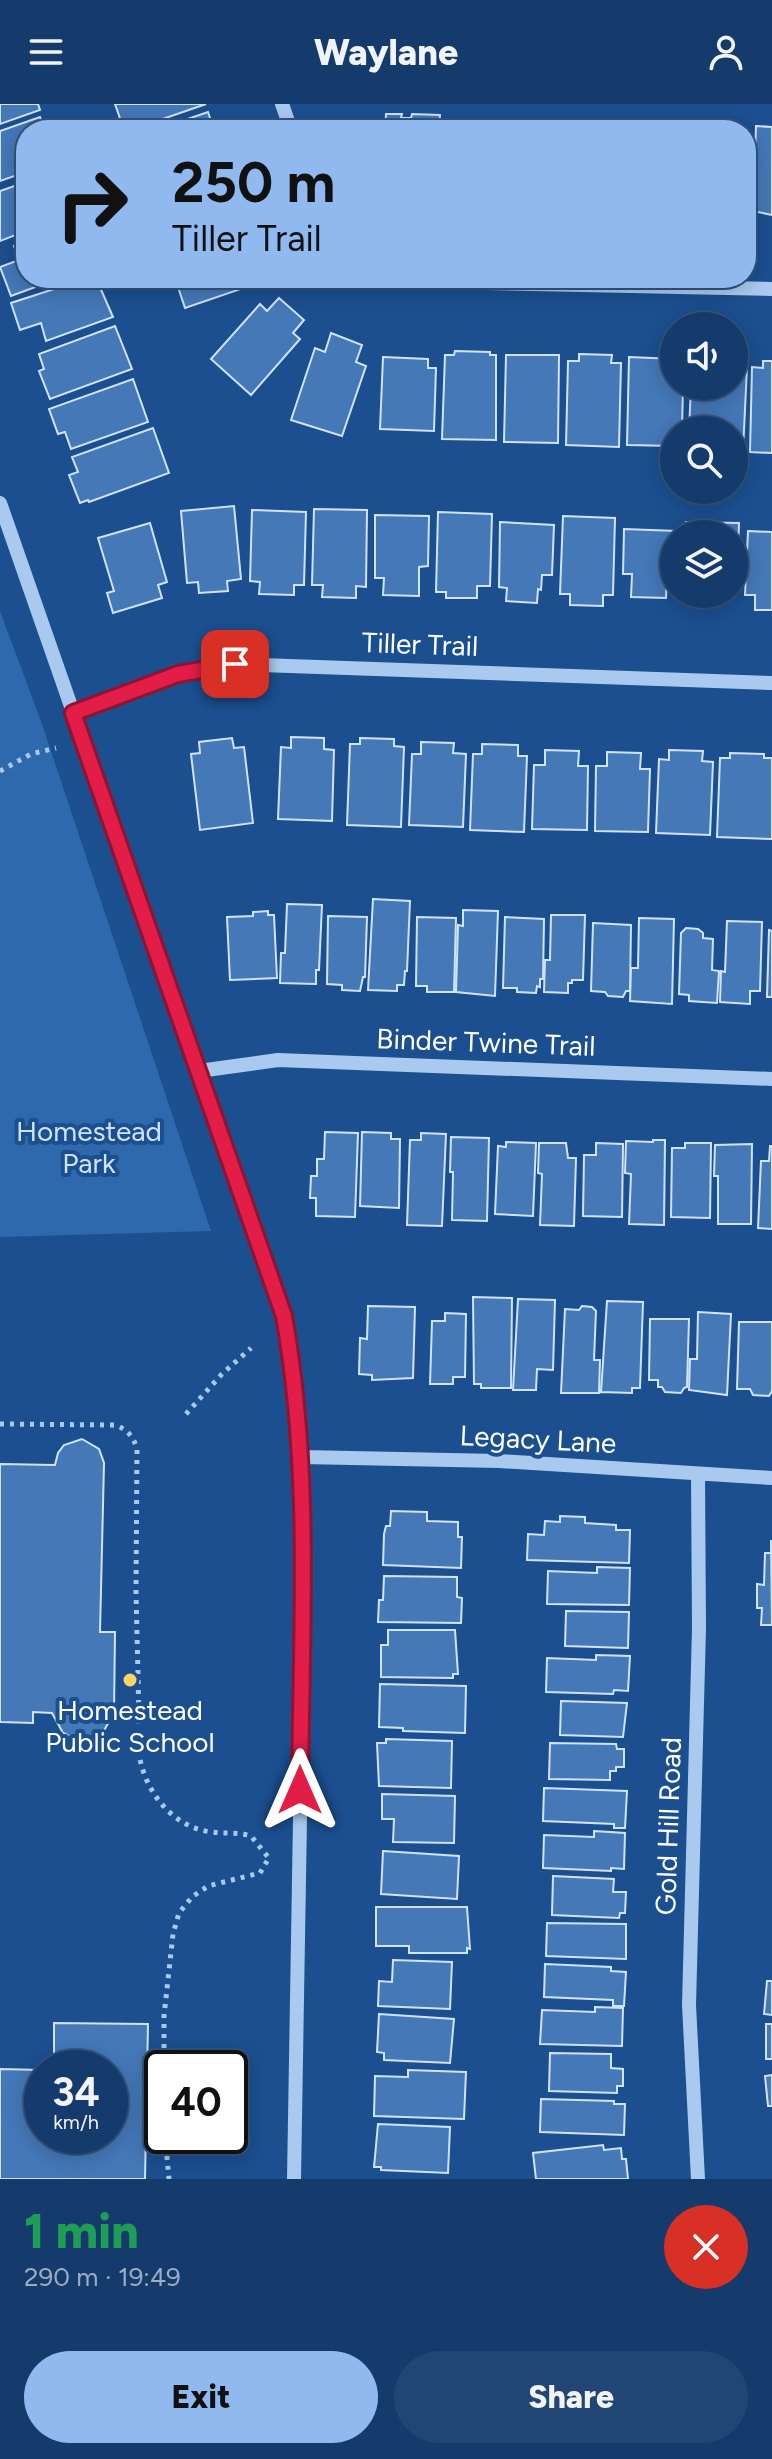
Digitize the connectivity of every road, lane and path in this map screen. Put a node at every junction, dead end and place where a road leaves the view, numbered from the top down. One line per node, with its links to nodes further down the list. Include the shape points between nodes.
1 (724, 288): 2 (street)
2 (772, 289)
3 (0, 503): 5 (street)
4 (772, 683): 5 (street, Tiller Trail, via 235,664 178,674)
5 (73, 713): 8 (street)
6 (56, 748): 7 (path)
7 (0, 771)
8 (199, 1071): 9 (street, Binder Twine Trail, via 278,1060); 13 (street, via 284,1316)
9 (772, 1079)
10 (251, 1348): 11 (path)
11 (186, 1414)
12 (0, 1424): 16 (path, via 126,1426 137,1449 143,1779 172,1815 193,1828 251,1836 271,1856 260,1873 208,1886 179,1913)
13 (302, 1457): 14 (street, Legacy Lane, via 499,1461); 19 (street)
14 (698, 1475): 15 (street, Legacy Lane); 20 (street, Gold Hill Road, via 689,2005)
15 (772, 1478)
16 (164, 2050)
17 (167, 2154): 18 (path)
18 (169, 2179)
19 (294, 2179)
20 (698, 2179)

